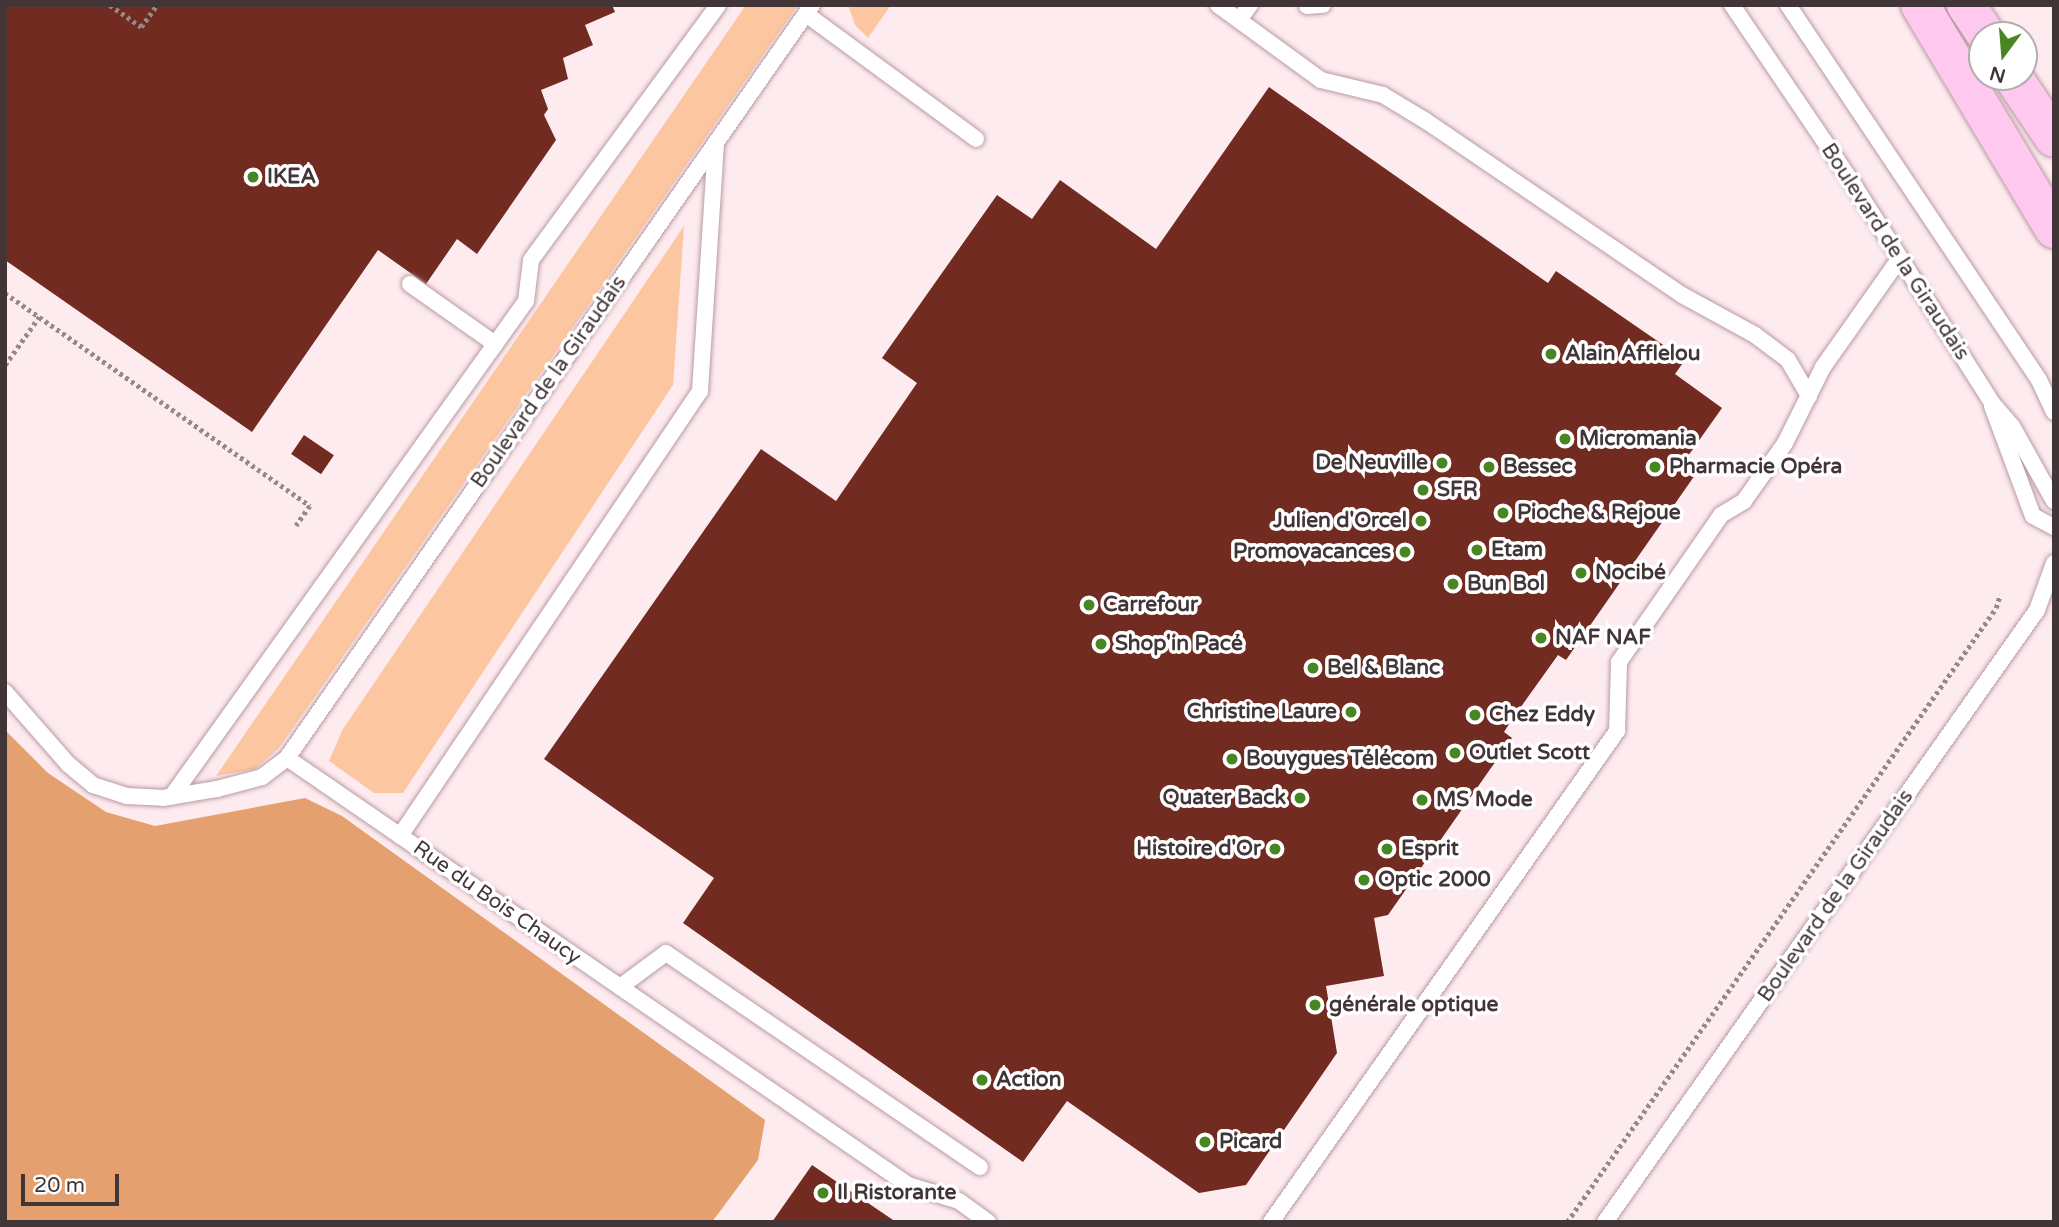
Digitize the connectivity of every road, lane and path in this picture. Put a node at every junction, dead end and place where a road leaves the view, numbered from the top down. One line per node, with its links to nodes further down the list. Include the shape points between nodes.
1 (110, 5): 2 (path, via 141,27)
2 (157, 5)
3 (718, 5): 24 (lane, via 531,260 526,300)
4 (1218, 5): 13 (lane)
5 (1250, 5): 13 (lane)
6 (1323, 5): 11 (lane)
7 (1731, 5): 20 (lane, Boulevard de la Giraudais)
8 (1788, 5): 28 (lane, via 2039,380)
9 (1920, 5): 19 (highway)
10 (1966, 5): 14 (highway)
11 (1307, 6)
12 (809, 10): 17 (lane); 18 (lane, Boulevard de la Giraudais)
13 (1239, 20): 26 (lane, via 1321,80 1383,95 1426,121 1682,295 1755,335 1788,360)
14 (1977, 21)
15 (2022, 91): 16 (highway)
16 (2054, 138)
17 (976, 139)
18 (716, 143): 37 (lane, Boulevard de la Giraudais); 39 (lane, via 700,390)
19 (2054, 229)
20 (1900, 258): 26 (lane, via 1823,367); 27 (lane, Boulevard de la Giraudais)
21 (410, 284): 24 (lane)
22 (5, 293): 23 (path)
23 (39, 317): 25 (path); 30 (path, via 310,506)
24 (495, 344): 38 (lane)
25 (5, 365)
26 (1809, 396): 43 (lane, via 1785,443 1744,501 1721,515 1619,663 1617,731)
27 (1992, 403): 29 (lane, Boulevard de la Giraudais, via 2012,426); 31 (lane, via 2033,516)
28 (2054, 412)
29 (2054, 501)
30 (296, 526)
31 (2054, 527)
32 (2054, 563): 35 (lane, Boulevard de la Giraudais)
33 (2000, 594): 44 (path, via 1996,608)
34 (2054, 606): 35 (lane)
35 (2037, 610): 45 (lane, Boulevard de la Giraudais)
36 (5, 692): 38 (lane, via 68,764 93,785 127,796)
37 (287, 758): 38 (lane, via 262,777); 39 (lane, Rue du Bois Chaucy)
38 (172, 796)
39 (400, 836): 40 (lane, Rue du Bois Chaucy)
40 (620, 987): 41 (lane, via 666,953); 42 (lane, Rue du Bois Chaucy, via 908,1185 959,1201)
41 (980, 1167)
42 (988, 1222)
43 (1271, 1222)
44 (1567, 1222)
45 (1605, 1222)

